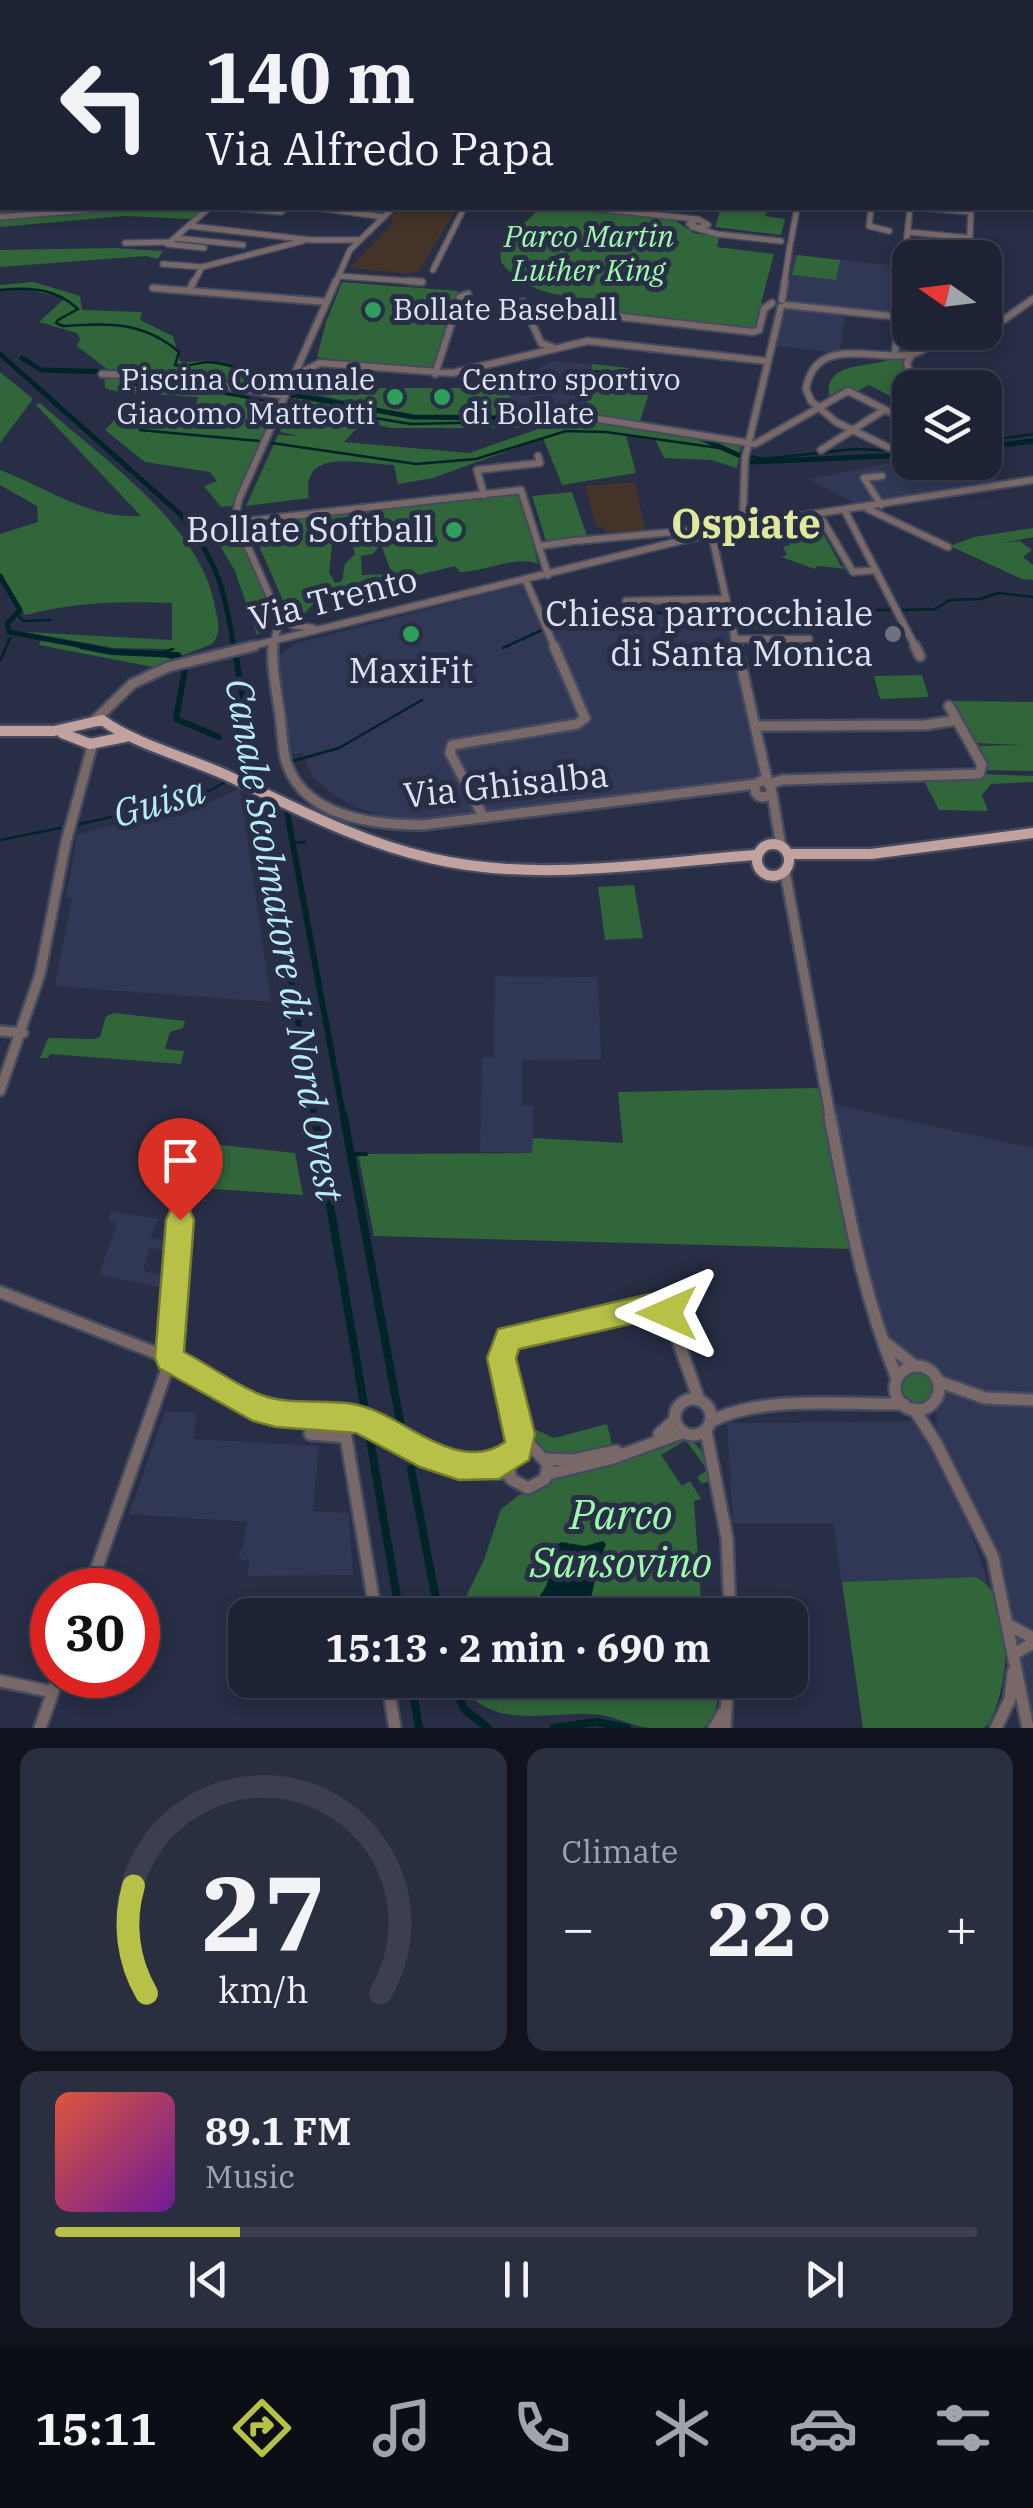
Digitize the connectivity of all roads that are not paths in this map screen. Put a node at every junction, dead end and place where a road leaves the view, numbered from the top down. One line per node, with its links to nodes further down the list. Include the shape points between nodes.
1 (84, 210): 13 (street)
2 (207, 210): 17 (street)
3 (258, 210): 4 (street)
4 (282, 210)
5 (332, 210): 14 (street)
6 (391, 210): 14 (street)
7 (463, 210): 32 (street)
8 (610, 210): 15 (street)
9 (797, 210): 27 (street)
10 (871, 210): 18 (street, via 870,227)
11 (910, 210): 19 (street)
12 (971, 210): 21 (street)
13 (0, 217)
14 (383, 217): 23 (street)
15 (694, 222): 16 (street); 20 (street)
16 (707, 224): 20 (street)
17 (190, 226): 22 (street); 25 (street)
18 (889, 231)
19 (908, 232): 21 (street); 24 (street)
20 (717, 234): 27 (street)
21 (970, 238)
22 (311, 240): 23 (street); 31 (street)
23 (360, 240): 33 (street)
24 (907, 240)
25 (171, 241): 26 (street); 28 (street); 29 (street)
26 (125, 243)
27 (785, 243): 40 (street)
28 (243, 245)
29 (204, 248)
30 (163, 264): 31 (street)
31 (202, 267): 36 (street)
32 (432, 270)
33 (339, 276): 34 (street); 39 (street)
34 (422, 282)
35 (154, 288): 36 (street)
36 (189, 291): 39 (street)
37 (468, 294): 52 (street, via 460,297)
38 (1033, 299): 42 (street)
39 (327, 302): 49 (street, via 307,346)
40 (780, 304): 41 (street); 43 (street, via 764,311 753,332 525,308); 48 (street)
41 (892, 316)
42 (1002, 321)
43 (540, 344): 44 (street); 44 (street); 48 (street, via 594,341)
44 (530, 350): 52 (street)
45 (919, 350): 47 (street)
46 (895, 352): 47 (street); 54 (street, via 856,352 819,365 806,384)
47 (912, 354): 50 (street)
48 (766, 361): 59 (street)
49 (307, 363): 52 (street); 53 (street)
50 (910, 370)
51 (102, 374): 53 (street, via 164,376)
52 (434, 374)
53 (285, 396): 70 (street, via 237,504)
54 (817, 410): 55 (street, via 848,391); 58 (street); 59 (street)
55 (884, 410): 56 (street); 58 (street)
56 (892, 414)
57 (513, 416): 59 (street, via 580,416)
58 (854, 430): 60 (street); 61 (street)
59 (748, 444): 71 (street)
60 (892, 449)
61 (821, 450)
62 (538, 456): 65 (street, via 540,463 477,470)
63 (882, 476): 66 (street, via 864,478)
64 (1033, 480): 66 (street)
65 (484, 495): 70 (street); 74 (street, via 524,492)
66 (881, 505): 67 (street)
67 (866, 508): 68 (street); 75 (street)
68 (845, 511): 69 (street); 76 (street)
69 (800, 518): 71 (street); 76 (street, via 803,524 823,521 853,572)
70 (241, 520): 81 (street)
71 (742, 521): 72 (street); 73 (street)
72 (714, 531): 73 (street); 74 (street, via 613,534); 79 (street)
73 (699, 538): 77 (street, Via Trento)
74 (540, 546): 77 (street)
75 (948, 547)
76 (876, 570): 92 (street)
77 (548, 575): 78 (street, Via Trento)
78 (526, 580): 85 (street, Via Trento); 102 (street, via 584,721 451,746)
79 (725, 599): 80 (street); 83 (street)
80 (626, 600)
81 (276, 605): 82 (street); 88 (street); 90 (street, via 274,634)
82 (283, 615): 85 (street, via 299,628); 88 (street)
83 (730, 623): 84 (street); 87 (street)
84 (839, 624)
85 (330, 628): 86 (street, Via Trento)
86 (303, 634): 88 (street, Via Trento); 93 (street)
87 (734, 639): 89 (street); 96 (street)
88 (278, 640): 90 (street, Via Trento); 93 (street, Via Ghisalba)
89 (809, 640)
90 (258, 645): 91 (street, Via Trento)
91 (246, 648): 93 (street); 97 (street, Via Trento, via 150,674 109,708)
92 (920, 656)
93 (274, 660): 102 (street, Via Ghisalba, via 286,760 306,793 346,816 386,825)
94 (948, 706): 95 (street)
95 (957, 720): 96 (street); 101 (street, via 982,765 977,775 793,780)
96 (756, 726): 100 (street)
97 (105, 727): 99 (main road); 99 (main road); 105 (main road, via 404,852 480,868)
98 (0, 731): 99 (main road, via 54,732)
99 (85, 741): 107 (street)
100 (765, 762): 101 (street)
101 (764, 788): 102 (street, Via Ghisalba, via 732,786); 104 (street)
102 (484, 818)
103 (1033, 833): 104 (main road)
104 (781, 856): 105 (main road); 105 (main road); 111 (street, via 850,1229)
105 (755, 859)
106 (0, 1031): 107 (street)
107 (23, 1033): 108 (street)
108 (0, 1092)
109 (184, 1188): 112 (street)
110 (0, 1292): 112 (street)
111 (881, 1336): 113 (street); 115 (street)
112 (169, 1358): 129 (street, via 265,1411 356,1418 430,1457); 132 (street)
113 (916, 1366): 114 (street); 115 (street, via 904,1368)
114 (938, 1380): 116 (street); 118 (street)
115 (895, 1381): 119 (street); 120 (street)
116 (966, 1396): 117 (street); 118 (street)
117 (1033, 1400)
118 (936, 1402): 120 (street); 125 (street)
119 (874, 1404): 120 (street); 121 (street)
120 (909, 1406): 125 (street)
121 (698, 1414): 122 (street); 122 (street, via 676,1409); 124 (street, via 672,1322 660,1308 649,1307 506,1341 501,1353); 127 (street); 130 (street, via 610,1459)
122 (675, 1420): 128 (street, via 664,1432 618,1451)
123 (310, 1434): 133 (street, via 346,1437)
124 (520, 1434): 126 (street)
125 (936, 1443): 135 (street, via 987,1541)
126 (520, 1452): 128 (street); 129 (street); 131 (street)
127 (708, 1452): 134 (street, via 724,1519)
128 (546, 1459): 130 (street)
129 (486, 1466): 131 (street)
130 (548, 1474): 131 (street, via 528,1488)
131 (510, 1475)
132 (96, 1568)
133 (373, 1598)
134 (729, 1598)
135 (1009, 1624): 136 (street); 137 (street)
136 (1033, 1640): 137 (street)
137 (1014, 1654): 148 (street, via 1010,1699); 149 (street)
138 (0, 1680): 139 (street)
139 (30, 1687)
140 (51, 1698): 144 (street)
141 (390, 1698): 145 (street)
142 (726, 1698): 143 (street)
143 (724, 1710): 146 (street); 147 (street)
144 (40, 1728)
145 (395, 1728)
146 (714, 1728)
147 (725, 1728)
148 (996, 1728)
149 (1028, 1728)

